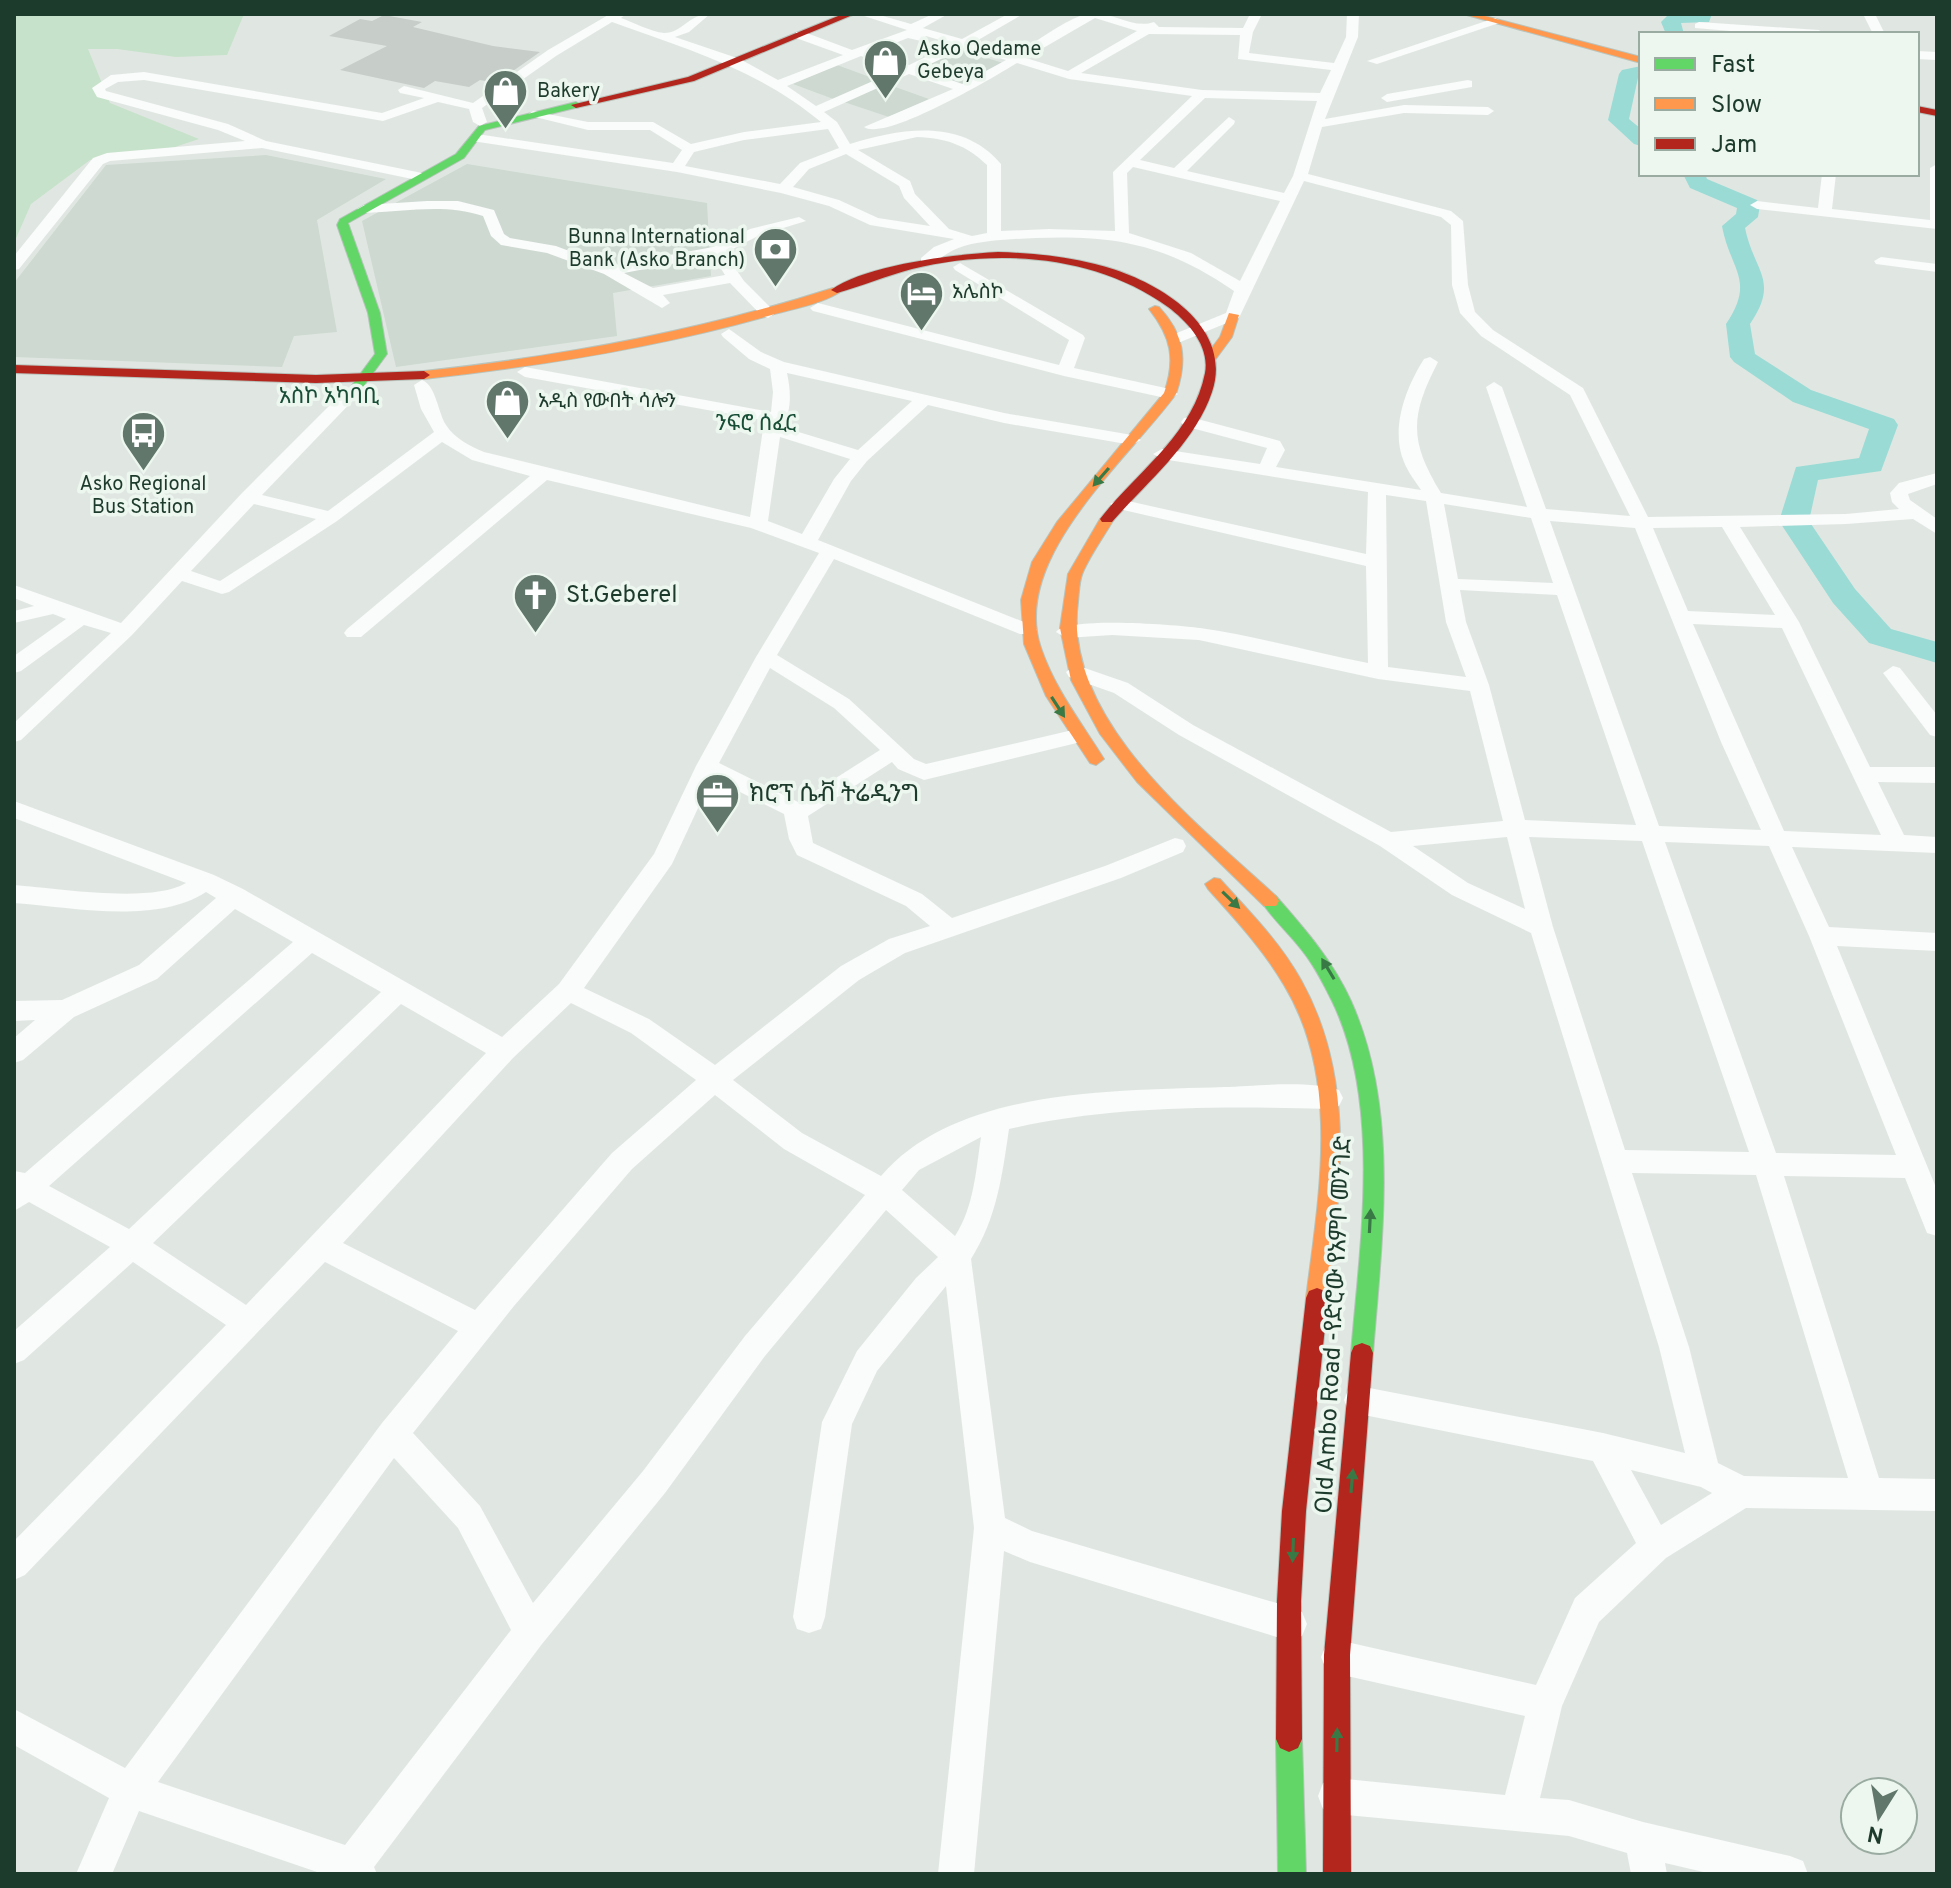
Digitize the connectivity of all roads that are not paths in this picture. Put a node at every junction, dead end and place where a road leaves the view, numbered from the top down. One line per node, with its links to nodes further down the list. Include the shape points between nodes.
1 (704, 14): 23 (street, via 685,30)
2 (851, 14): 22 (main road)
3 (864, 14): 16 (street)
4 (942, 14): 16 (street)
5 (1017, 14): 24 (street)
6 (1093, 14): 18 (street); 31 (street)
7 (1256, 14): 19 (street)
8 (1353, 14): 32 (street, via 1352,37)
9 (1467, 14): 14 (main road)
10 (1734, 14): 17 (street)
11 (1869, 14): 21 (street)
12 (615, 16): 23 (street); 44 (street)
13 (1170, 17): 18 (street)
14 (1495, 21): 26 (main road); 29 (street)
15 (1699, 26): 17 (street)
16 (913, 28): 24 (street)
17 (1740, 28): 20 (street)
18 (1148, 30): 19 (street); 27 (street)
19 (1247, 32): 32 (street, via 1241,53 1246,57)
20 (1793, 32)
21 (1878, 32)
22 (800, 35): 25 (street); 30 (main road)
23 (665, 36): 30 (street)
24 (956, 45): 25 (street, via 909,33); 31 (street); 33 (street)
25 (855, 53): 28 (street); 33 (street)
26 (1639, 59)
27 (1118, 60): 34 (street); 39 (street)
28 (838, 61): 35 (street); 37 (street)
29 (1373, 61)
30 (736, 62): 37 (street); 48 (main road, via 674,84)
31 (1007, 63): 34 (street); 38 (street)
32 (1340, 67): 46 (street)
33 (911, 69): 35 (street); 38 (street)
34 (1069, 75): 39 (street)
35 (894, 82): 43 (street)
36 (1468, 84): 46 (street)
37 (777, 85): 45 (street)
38 (961, 88): 50 (street, via 932,96)
39 (1145, 88): 41 (street)
40 (404, 90): 42 (street)
41 (1202, 94): 46 (street); 56 (street)
42 (437, 98): 44 (street); 53 (street, via 383,117 144,76 115,78 98,88 101,94 223,127)
43 (832, 103): 45 (street); 50 (street)
44 (475, 107): 52 (street)
45 (817, 110): 51 (street)
46 (1321, 111): 47 (street); 60 (street)
47 (1488, 111)
48 (533, 115): 52 (main road); 54 (street, via 588,126 653,126)
49 (1229, 121): 59 (street)
50 (881, 124): 51 (street)
51 (835, 130): 54 (street, via 744,136); 55 (street)
52 (480, 133): 57 (street); 62 (main road, via 460,156)
53 (262, 144): 62 (street); 78 (street, via 101,158)
54 (689, 149): 57 (street)
55 (847, 149): 63 (street, via 803,168); 71 (street, via 905,184); 73 (street, via 909,132 942,135 977,147 994,164)
56 (1130, 162): 59 (street); 72 (street, via 1120,172)
57 (677, 168): 63 (street)
58 (1937, 168): 64 (street)
59 (1177, 173): 65 (street)
60 (1300, 176): 65 (street); 120 (street, via 1454,219 1461,295 1468,313 1487,333 1577,392)
61 (1829, 176): 68 (street)
62 (422, 177): 67 (main road)
63 (783, 189): 71 (street, via 834,203 875,222)
64 (1936, 190): 70 (street)
65 (1290, 199): 83 (street)
66 (1757, 205): 68 (street)
67 (364, 209): 81 (street, via 475,207 489,213 506,242 551,249); 88 (main road, via 342,225 374,313)
68 (1825, 211): 70 (street)
69 (799, 221): 75 (street, via 755,232)
70 (1937, 224)
71 (944, 232): 74 (street)
72 (1122, 236): 73 (street, via 1055,231); 83 (street, via 1204,263)
73 (994, 237): 74 (street)
74 (975, 241): 76 (street, via 939,251)
75 (717, 251): 81 (street); 82 (street)
76 (926, 261): 85 (main road); 86 (main road, via 996,255 1058,261 1110,273)
77 (1881, 261): 80 (street)
78 (14, 266)
79 (960, 267): 84 (main road, via 914,273); 86 (main road, via 1074,274); 93 (street, via 1077,338)
80 (1937, 268)
81 (609, 271): 82 (street, via 656,298)
82 (733, 278): 85 (street)
83 (1243, 290): 86 (street)
84 (818, 308): 87 (main road); 93 (street)
85 (768, 313): 94 (main road, via 610,347)
86 (1203, 317): 89 (main road); 89 (main road, via 1226,337); 101 (main road)
87 (729, 334): 91 (street); 95 (main road)
88 (381, 354): 94 (main road, via 403,367); 96 (main road); 99 (main road)
89 (1211, 357): 103 (main road, Old Ambo Road -የድሮው የአምቦ መንገድ, via 1202,405)
90 (1430, 362): 114 (street, via 1417,387 1408,443)
91 (778, 368): 102 (street); 104 (street, via 783,402)
92 (14, 369): 96 (main road)
93 (1064, 371): 101 (street)
94 (441, 372): 99 (main road)
95 (525, 372): 98 (main road); 104 (street)
96 (311, 378): 99 (main road)
97 (14, 383): 99 (main road)
98 (422, 385): 99 (main road); 105 (street)
99 (359, 386): 113 (street)
100 (1494, 387): 117 (street)
101 (1170, 394): 106 (main road)
102 (924, 399): 106 (street); 108 (street)
103 (1190, 422): 107 (main road, Old Ambo Road -የድሮው የአምቦ መንገድ); 109 (street, via 1274,445)
104 (775, 423): 108 (street); 121 (street)
105 (442, 434): 110 (street, via 470,451); 118 (street)
106 (1132, 440): 134 (main road, one-way to 134, via 1044,548 1029,592)
107 (1162, 454): 109 (street); 115 (main road, Old Ambo Road -የድሮው የአምቦ መንገድ)
108 (861, 457): 123 (street, via 843,479)
109 (1266, 470): 112 (street)
110 (544, 473): 121 (street); 137 (street)
111 (1937, 478): 116 (street, via 1899,493 1901,502)
112 (1377, 487): 114 (street); 124 (street)
113 (248, 497): 118 (street); 125 (street)
114 (1434, 497): 117 (street); 126 (street)
115 (1119, 504): 124 (street); 136 (main road, Old Ambo Road -የድሮው የአምቦ መንገድ, via 1094,530 1081,555 1069,588)
116 (1917, 513): 119 (street); 122 (street)
117 (1538, 514): 120 (street); 127 (street)
118 (331, 517): 125 (street, via 222,588)
119 (1728, 522): 120 (street); 133 (street)
120 (1642, 523): 131 (street)
121 (758, 524): 123 (street)
122 (1937, 528)
123 (819, 547): 134 (street); 138 (street)
124 (1375, 562): 141 (street)
125 (180, 574): 135 (street)
126 (1448, 584): 127 (street); 143 (street)
127 (1563, 589): 155 (street)
128 (14, 591): 129 (street)
129 (51, 608): 130 (street); 132 (street)
130 (14, 617)
131 (1682, 617): 133 (street); 157 (street)
132 (81, 618): 135 (street); 139 (street)
133 (1789, 622): 150 (street)
134 (1027, 630): 146 (main road, one-way to 146, via 1049,695)
135 (125, 631): 145 (street)
136 (1066, 632): 140 (main road, Old Ambo Road -የድሮው የአምቦ መንገድ); 141 (street, via 1199,634)
137 (354, 633)
138 (766, 657): 147 (street, via 824,688 858,713); 148 (street)
139 (14, 666)
140 (1076, 672): 156 (street, via 1121,688 1186,730); 190 (main road, Old Ambo Road -የድሮው የአምቦ መንገድ, one-way to 140, via 1373,1167 1364,1055 1351,1015 1320,956 1301,934 1175,811 1116,745 1098,721)
141 (1378, 672): 143 (street)
142 (1893, 673): 144 (street)
143 (1479, 685): 154 (street)
144 (1937, 730)
145 (14, 735)
146 (1077, 736): 147 (street, via 924,772); 149 (main road)
147 (894, 751): 153 (street)
148 (707, 766): 153 (street); 170 (street, via 664,858)
149 (1109, 774)
150 (1863, 774): 151 (street); 158 (street)
151 (1937, 775)
152 (14, 809): 161 (street)
153 (797, 813): 165 (street, via 799,842 805,849 914,900)
154 (1515, 828): 155 (street); 156 (street); 164 (street)
155 (1649, 833): 157 (street); 179 (street)
156 (1388, 840): 164 (street, via 1460,889)
157 (1777, 840): 158 (street); 166 (street)
158 (1896, 842): 159 (street)
159 (1937, 845)
160 (1181, 851): 165 (street); 176 (main road, Old Ambo Road -የድሮው የአምቦ መንገድ, one-way to 176, via 1247,915 1284,967 1312,1018 1325,1057)
161 (206, 881): 162 (street, via 184,895 141,903); 163 (street)
162 (14, 894)
163 (235, 895): 167 (street); 171 (street, via 148,972)
164 (1541, 927): 178 (street)
165 (950, 929): 175 (street, via 897,946 850,973)
166 (1821, 936): 168 (street); 180 (street)
167 (309, 942): 169 (street); 181 (street)
168 (1937, 942)
169 (398, 991): 173 (street); 184 (street)
170 (568, 991): 173 (street); 175 (street, via 640,1026)
171 (65, 1010): 172 (street); 174 (street)
172 (14, 1011)
173 (504, 1051): 185 (street)
174 (14, 1053)
175 (715, 1079): 182 (street, via 793,1141); 188 (street, via 622,1161)
176 (1330, 1098): 177 (street, via 1092,1102); 201 (main road, Old Ambo Road -የድሮው የአምቦ መንገድ, one-way to 201, via 1331,1164 1294,1511)
177 (997, 1121): 182 (street, via 934,1145 909,1162); 186 (street, via 985,1196 975,1229)
178 (1617, 1161): 179 (street); 193 (street, via 1674,1347)
179 (1767, 1166): 180 (street); 195 (street)
180 (1915, 1167): 183 (street)
181 (19, 1189): 184 (street)
182 (883, 1191): 186 (street); 202 (street)
183 (1937, 1224)
184 (132, 1245): 187 (street); 189 (street)
185 (322, 1246): 187 (street); 188 (street)
186 (957, 1257): 197 (street); 200 (street, via 867,1361 837,1422)
187 (247, 1322): 199 (street)
188 (479, 1327): 191 (street)
189 (14, 1350)
190 (1359, 1400): 192 (street); 203 (main road, Old Ambo Road -የድሮው የአምቦ መንገድ, one-way to 190)
191 (393, 1434): 202 (street, via 469,1517); 206 (street)
192 (1603, 1448): 193 (street); 198 (street)
193 (1705, 1473): 194 (street)
194 (1742, 1492): 195 (street); 198 (street)
195 (1868, 1492): 196 (street)
196 (1937, 1495)
197 (990, 1528): 201 (street, via 1030,1546); 212 (street)
198 (1655, 1547): 204 (street, via 1587,1610)
199 (14, 1564)
200 (809, 1617)
201 (1290, 1624): 213 (main road, Old Ambo Road -የድሮው የአምቦ መንገድ)
202 (530, 1632): 210 (street)
203 (1338, 1657): 204 (street); 207 (main road, Old Ambo Road -የድሮው የአምቦ መንገድ, one-way to 203)
204 (1545, 1704): 208 (street)
205 (14, 1726): 206 (street)
206 (130, 1790): 210 (street); 211 (street)
207 (1336, 1796): 208 (street); 214 (main road, Old Ambo Road -የድሮው የአምቦ መንገድ)
208 (1518, 1814): 209 (street, via 1569,1818)
209 (1646, 1857): 215 (street)
210 (356, 1870)
211 (94, 1874)
212 (956, 1874)
213 (1292, 1874)
214 (1337, 1874)
215 (1790, 1874)

